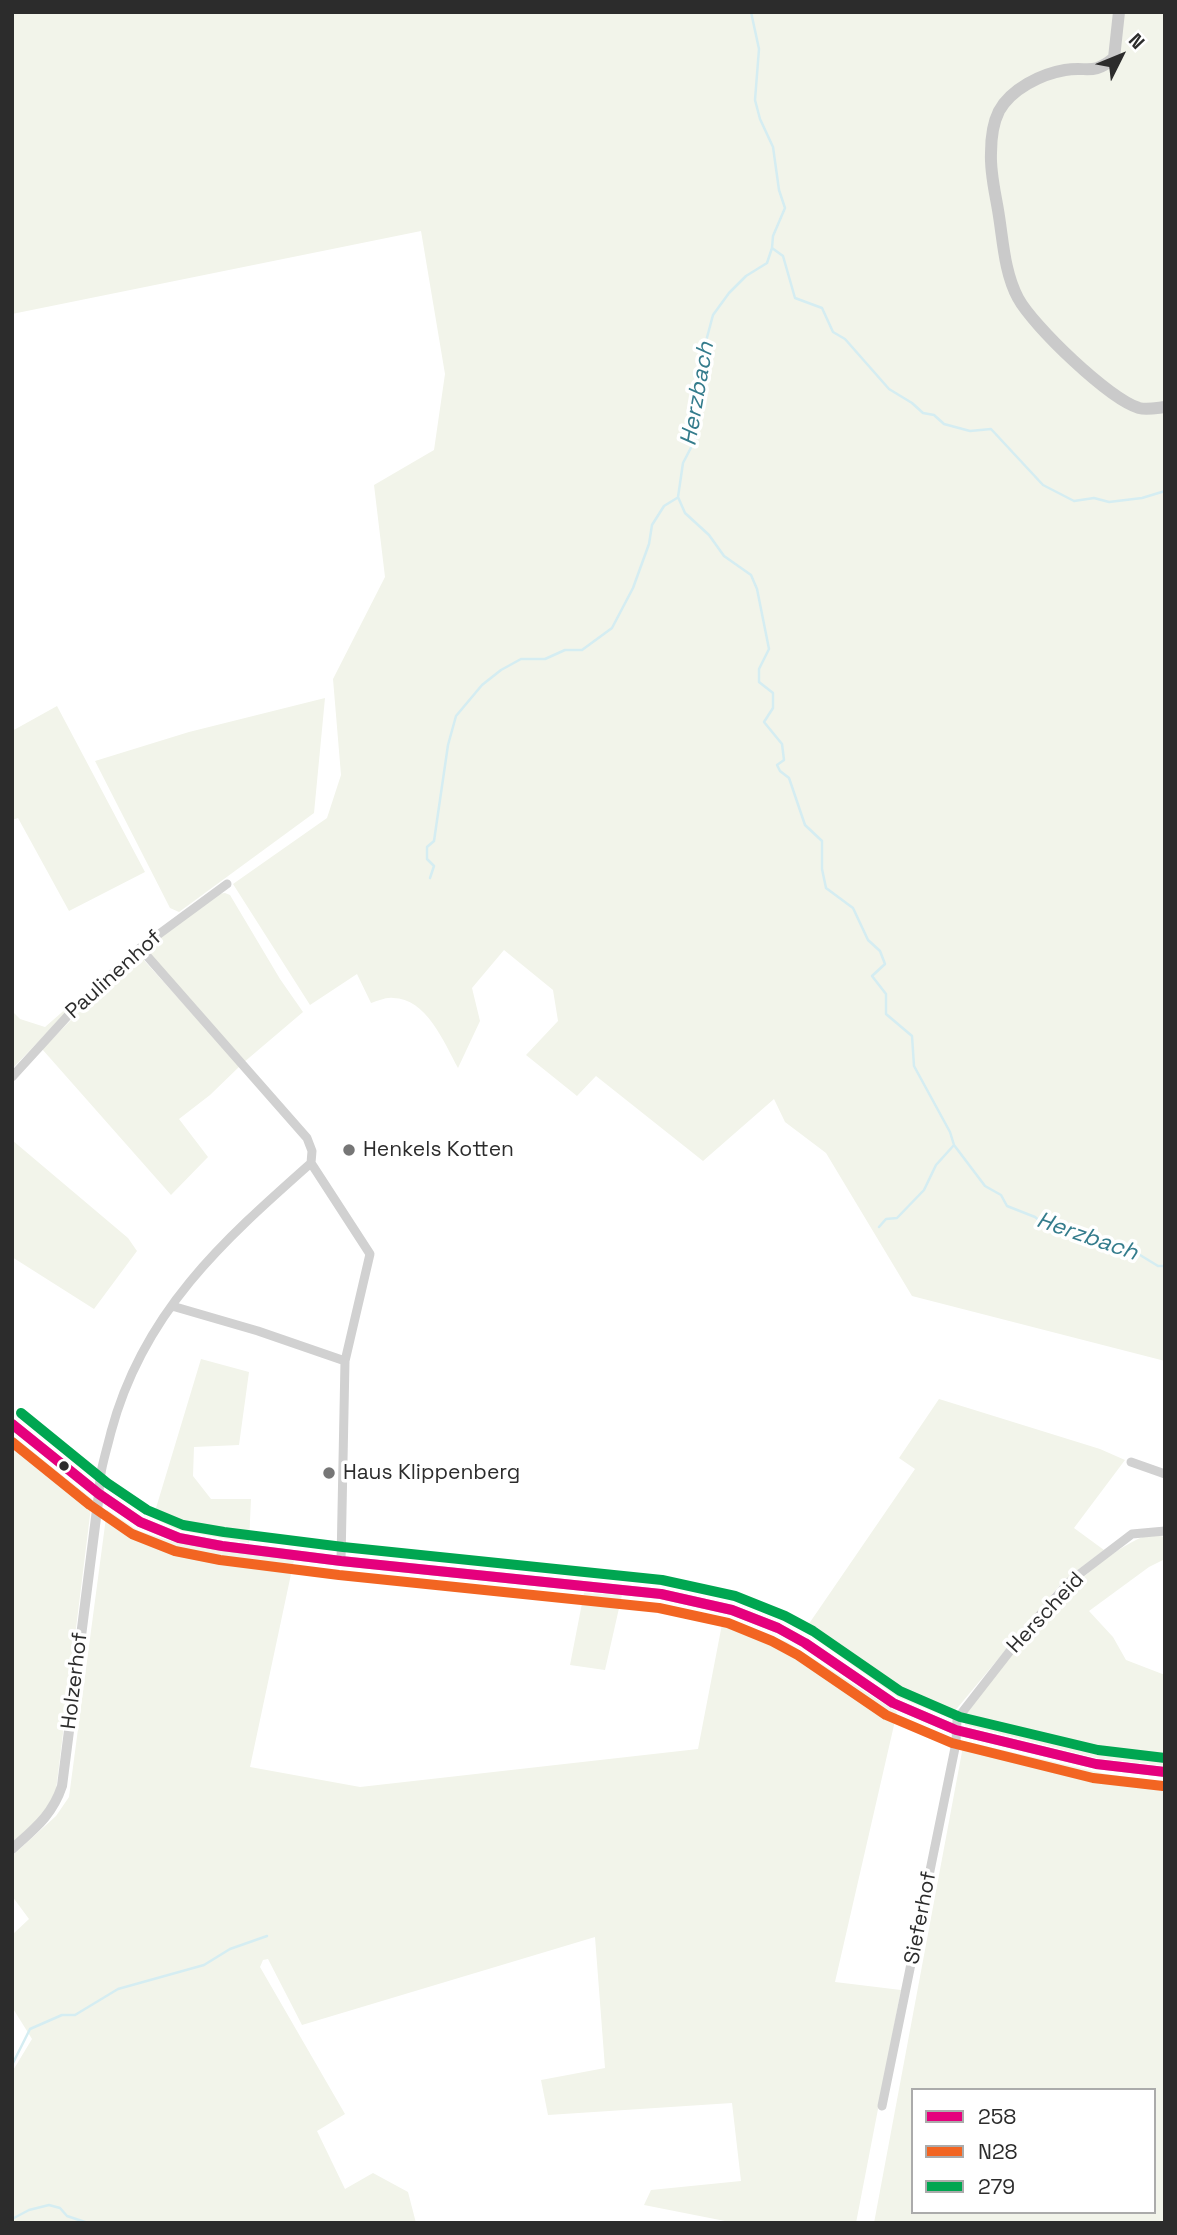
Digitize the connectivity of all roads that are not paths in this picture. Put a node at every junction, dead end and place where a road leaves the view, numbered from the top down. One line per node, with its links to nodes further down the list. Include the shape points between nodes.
1 (1119, 12): 2 (main road, via 1114,58 1102,68 1050,74 1013,95 999,111 990,154 1010,281 1030,316 1056,345 1124,401 1148,409)
2 (1165, 407)
3 (227, 884): 4 (street, Paulinenhof)
4 (140, 948): 5 (street, Paulinenhof); 6 (street, via 307,1138)
5 (12, 1077)
6 (311, 1163): 7 (street, via 234,1232); 8 (street, via 370,1254)
7 (172, 1306): 8 (street); 12 (street, via 147,1342 118,1408)
8 (345, 1361): 14 (street)
9 (12, 1424): 12 (street)
10 (1131, 1462): 11 (street)
11 (1165, 1474)
12 (99, 1494): 14 (street, via 140,1522 179,1538); 17 (street, Holzerhof, via 62,1786 47,1817)
13 (1165, 1531): 15 (street, Herscheid, via 1132,1534 1069,1582 957,1720)
14 (341, 1560): 15 (street, via 661,1594 732,1610 778,1628 893,1703)
15 (956, 1730): 16 (street, via 1096,1764); 18 (street, Sieferhof)
16 (1165, 1772)
17 (12, 1849)
18 (883, 2106)

